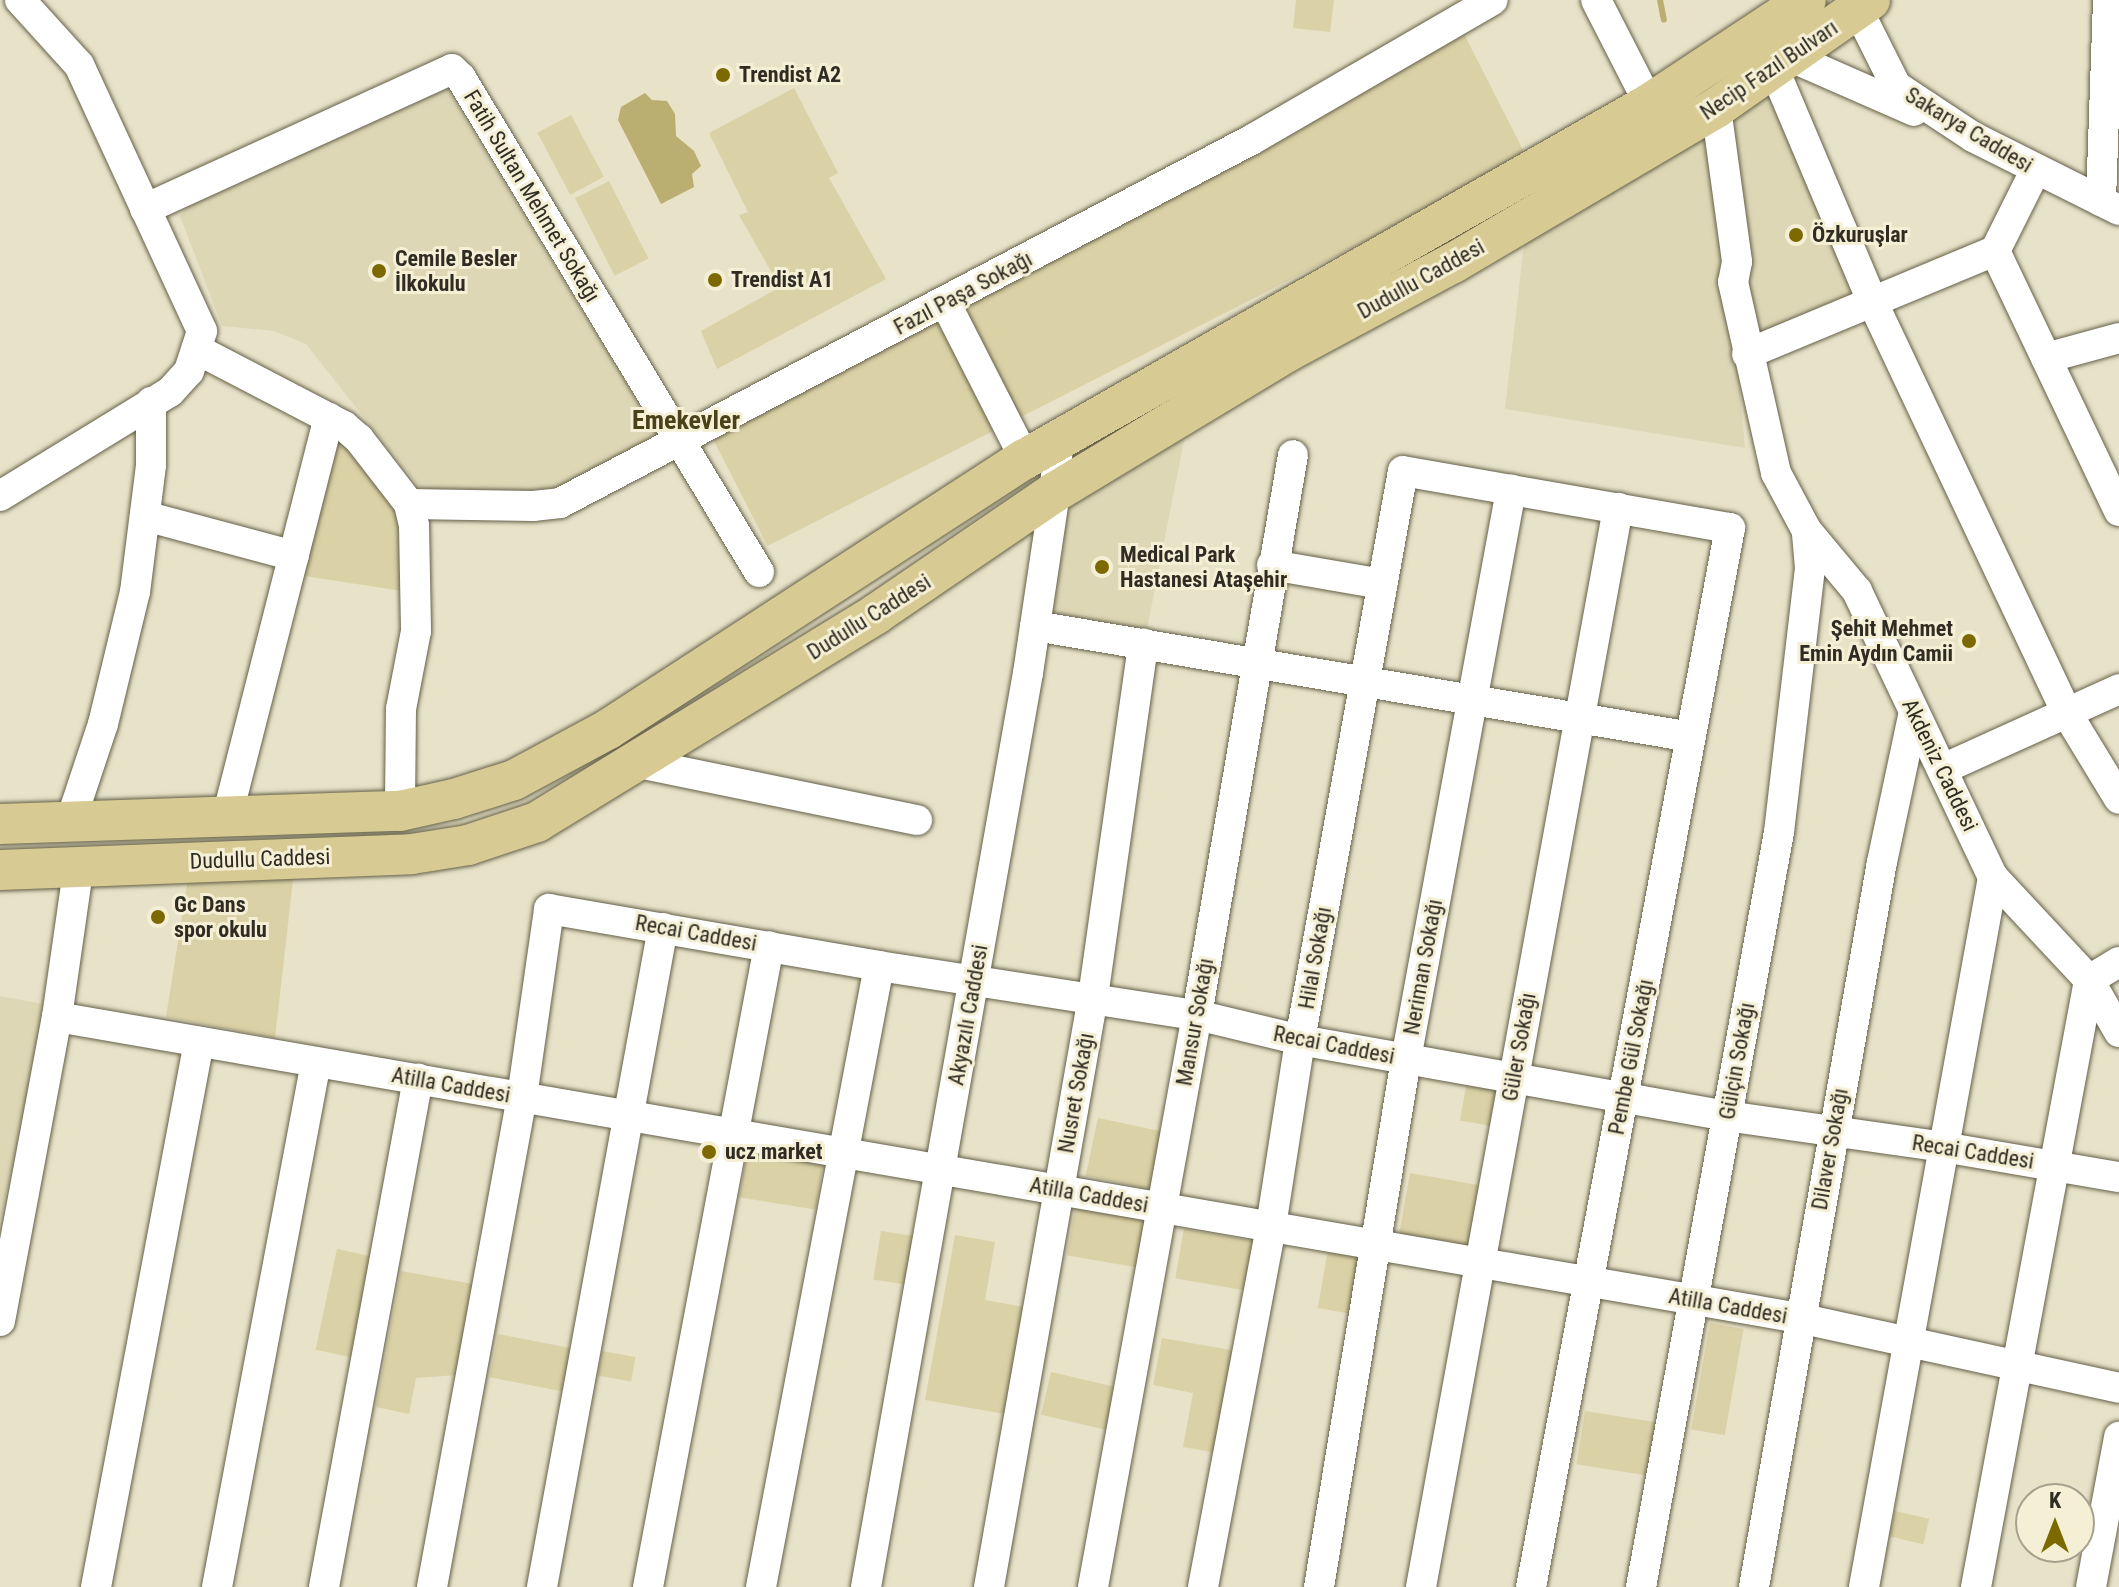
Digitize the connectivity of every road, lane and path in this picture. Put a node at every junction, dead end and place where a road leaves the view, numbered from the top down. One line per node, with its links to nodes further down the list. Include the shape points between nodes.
1 (20, 0): 14 (street, via 79,65)
2 (1493, 0): 16 (street, Fazıl Paşa Sokağı, via 1253,139)
3 (1596, 0): 10 (street)
4 (1806, 0): 10 (main road, Necip Fazıl Bulvarı)
5 (2108, 0): 7 (street)
6 (1864, 5): 8 (main road, Necip Fazıl Bulvarı); 11 (street, Sakarya Caddesi, via 1896,86)
7 (2114, 57): 13 (street)
8 (1782, 63): 9 (main road, Necip Fazıl Bulvarı); 11 (street); 17 (street)
9 (1716, 108): 10 (main road, Necip Fazıl Bulvarı); 20 (street, Akdeniz Caddesi, via 1737,262 1733,282)
10 (1658, 120): 25 (main road, Dudullu Caddesi); 28 (main road, Dudullu Caddesi, via 1453,263 1287,352)
11 (1973, 137): 12 (street, Sakarya Caddesi)
12 (2035, 171): 13 (street, Sakarya Caddesi); 15 (street)
13 (2110, 206)
14 (145, 209): 19 (street, via 202,331); 24 (street, Fatih Sultan Mehmet Sokağı, via 452,69)
15 (1995, 251): 17 (street); 21 (street)
16 (945, 302): 24 (street, Fazıl Paşa Sokağı); 25 (street)
17 (1873, 303): 20 (street); 46 (street)
18 (2119, 338): 21 (street)
19 (198, 350): 22 (street, via 189,371 170,392); 23 (street)
20 (1747, 354): 34 (street, Akdeniz Caddesi, via 1776,473)
21 (2046, 358): 32 (street)
22 (151, 402): 29 (street); 33 (street)
23 (329, 418): 30 (street, via 359,439); 35 (street)
24 (680, 442): 30 (street, Fazıl Paşa Sokağı, via 560,503); 37 (street, Fatih Sultan Mehmet Sokağı)
25 (1042, 450): 28 (street, Akyazılı Caddesi); 52 (main road, Dudullu Caddesi, via 607,730 514,780)
26 (1293, 455): 36 (street, Mansur Sokağı)
27 (1511, 490): 31 (street); 38 (street, Hilal Sokağı, via 1403,471); 44 (street, Neriman Sokağı)
28 (1055, 492): 39 (street, Akyazılı Caddesi); 49 (main road, Dudullu Caddesi, via 876,614)
29 (0, 496)
30 (409, 504): 52 (street, via 416,631 401,709)
31 (1618, 508): 47 (street, Güler Sokağı); 48 (street, Pembe Gül Sokağı, via 1730,528)
32 (2119, 511)
33 (145, 516): 35 (street); 54 (street, via 135,592 103,724)
34 (1807, 531): 45 (street, Akdeniz Caddesi, via 1857,591); 79 (street, Gülçin Sokağı, via 1810,568 1779,832)
35 (294, 556): 53 (street)
36 (1272, 565): 38 (street); 41 (street, Mansur Sokağı)
37 (759, 572)
38 (1382, 584): 42 (street, Hilal Sokağı)
39 (1035, 626): 40 (street); 64 (street, Akyazılı Caddesi)
40 (1143, 644): 41 (street); 66 (street, Nusret Sokağı)
41 (1255, 663): 42 (street); 67 (street, Mansur Sokağı)
42 (1365, 682): 44 (street); 70 (street, Hilal Sokağı)
43 (2119, 689): 46 (street)
44 (1472, 699): 47 (street); 72 (street, Neriman Sokağı)
45 (1914, 712): 50 (street, Akdeniz Caddesi); 80 (street, Dilaver Sokağı)
46 (2068, 715): 50 (street); 51 (street)
47 (1579, 718): 48 (street); 74 (street, Güler Sokağı)
48 (1691, 737): 77 (street, Pembe Gül Sokağı)
49 (634, 762): 55 (street); 57 (main road, Dudullu Caddesi, via 537,822 468,845 412,854)
50 (1943, 769): 59 (street, Akdeniz Caddesi)
51 (2119, 799)
52 (400, 811): 53 (main road, Dudullu Caddesi)
53 (227, 817): 54 (main road, Dudullu Caddesi)
54 (71, 820): 56 (main road, Dudullu Caddesi)
55 (917, 820)
56 (0, 824)
57 (79, 865): 58 (main road, Dudullu Caddesi); 68 (street)
58 (0, 870)
59 (1993, 877): 65 (street, Akdeniz Caddesi); 82 (street)
60 (663, 928): 61 (street, Recai Caddesi); 76 (street, Recai Caddesi, via 549,909); 78 (street)
61 (769, 946): 63 (street, Recai Caddesi); 81 (street)
62 (2119, 962): 65 (street)
63 (879, 966): 64 (street, Recai Caddesi); 83 (street)
64 (975, 978): 66 (street, Recai Caddesi); 85 (street, Akyazılı Caddesi)
65 (2089, 980): 69 (street, Akdeniz Caddesi); 84 (street)
66 (1093, 997): 67 (street, Recai Caddesi); 87 (street, Nusret Sokağı)
67 (1197, 1015): 70 (street, Recai Caddesi); 88 (street, Mansur Sokağı)
68 (57, 1017): 71 (street, Atilla Caddesi); 95 (street)
69 (2119, 1032)
70 (1300, 1040): 72 (street, Recai Caddesi); 89 (street, Hilal Sokağı)
71 (199, 1042): 73 (street, Atilla Caddesi); 100 (street)
72 (1406, 1059): 74 (street, Recai Caddesi); 90 (street, Neriman Sokağı)
73 (316, 1062): 75 (street, Atilla Caddesi); 101 (street)
74 (1513, 1078): 77 (street, Recai Caddesi); 91 (street, Güler Sokağı)
75 (418, 1079): 76 (street, Atilla Caddesi); 102 (street)
76 (522, 1097): 78 (street, Atilla Caddesi); 103 (street)
77 (1623, 1098): 79 (street, Recai Caddesi); 92 (street, Pembe Gül Sokağı)
78 (628, 1115): 81 (street, Atilla Caddesi); 104 (street)
79 (1726, 1116): 80 (street, Recai Caddesi); 93 (street, Gülçin Sokağı)
80 (1833, 1130): 82 (street, Recai Caddesi); 94 (street, Dilaver Sokağı)
81 (733, 1134): 83 (street, Atilla Caddesi); 105 (street)
82 (1943, 1147): 84 (street, Recai Caddesi); 96 (street)
83 (842, 1152): 85 (street, Atilla Caddesi); 106 (street)
84 (2057, 1165): 86 (street, Recai Caddesi); 97 (street)
85 (940, 1169): 87 (street, Atilla Caddesi); 107 (street, Akyazılı Caddesi)
86 (2119, 1177)
87 (1059, 1190): 88 (street, Atilla Caddesi); 108 (street, Nusret Sokağı)
88 (1161, 1208): 89 (street, Atilla Caddesi); 109 (street, Mansur Sokağı)
89 (1271, 1226): 90 (street, Atilla Caddesi); 110 (street, Hilal Sokağı)
90 (1375, 1245): 91 (street, Atilla Caddesi); 111 (street, Neriman Sokağı)
91 (1481, 1263): 92 (street, Atilla Caddesi); 112 (street, Güler Sokağı)
92 (1589, 1281): 93 (street, Atilla Caddesi); 113 (street, Pembe Gül Sokağı)
93 (1694, 1300): 94 (street, Atilla Caddesi); 114 (street, Gülçin Sokağı)
94 (1799, 1318): 96 (street, Atilla Caddesi); 115 (street, Dilaver Sokağı)
95 (0, 1321)
96 (1909, 1342): 97 (street, Atilla Caddesi); 116 (street)
97 (2018, 1366): 98 (street, Atilla Caddesi); 117 (street)
98 (2119, 1388)
99 (2119, 1437): 118 (street)
100 (96, 1587)
101 (217, 1587)
102 (324, 1587)
103 (432, 1587)
104 (542, 1587)
105 (648, 1587)
106 (761, 1587)
107 (866, 1587)
108 (989, 1587)
109 (1093, 1587)
110 (1203, 1587)
111 (1319, 1587)
112 (1421, 1587)
113 (1531, 1587)
114 (1641, 1587)
115 (1754, 1587)
116 (1864, 1587)
117 (1976, 1587)
118 (2091, 1587)

